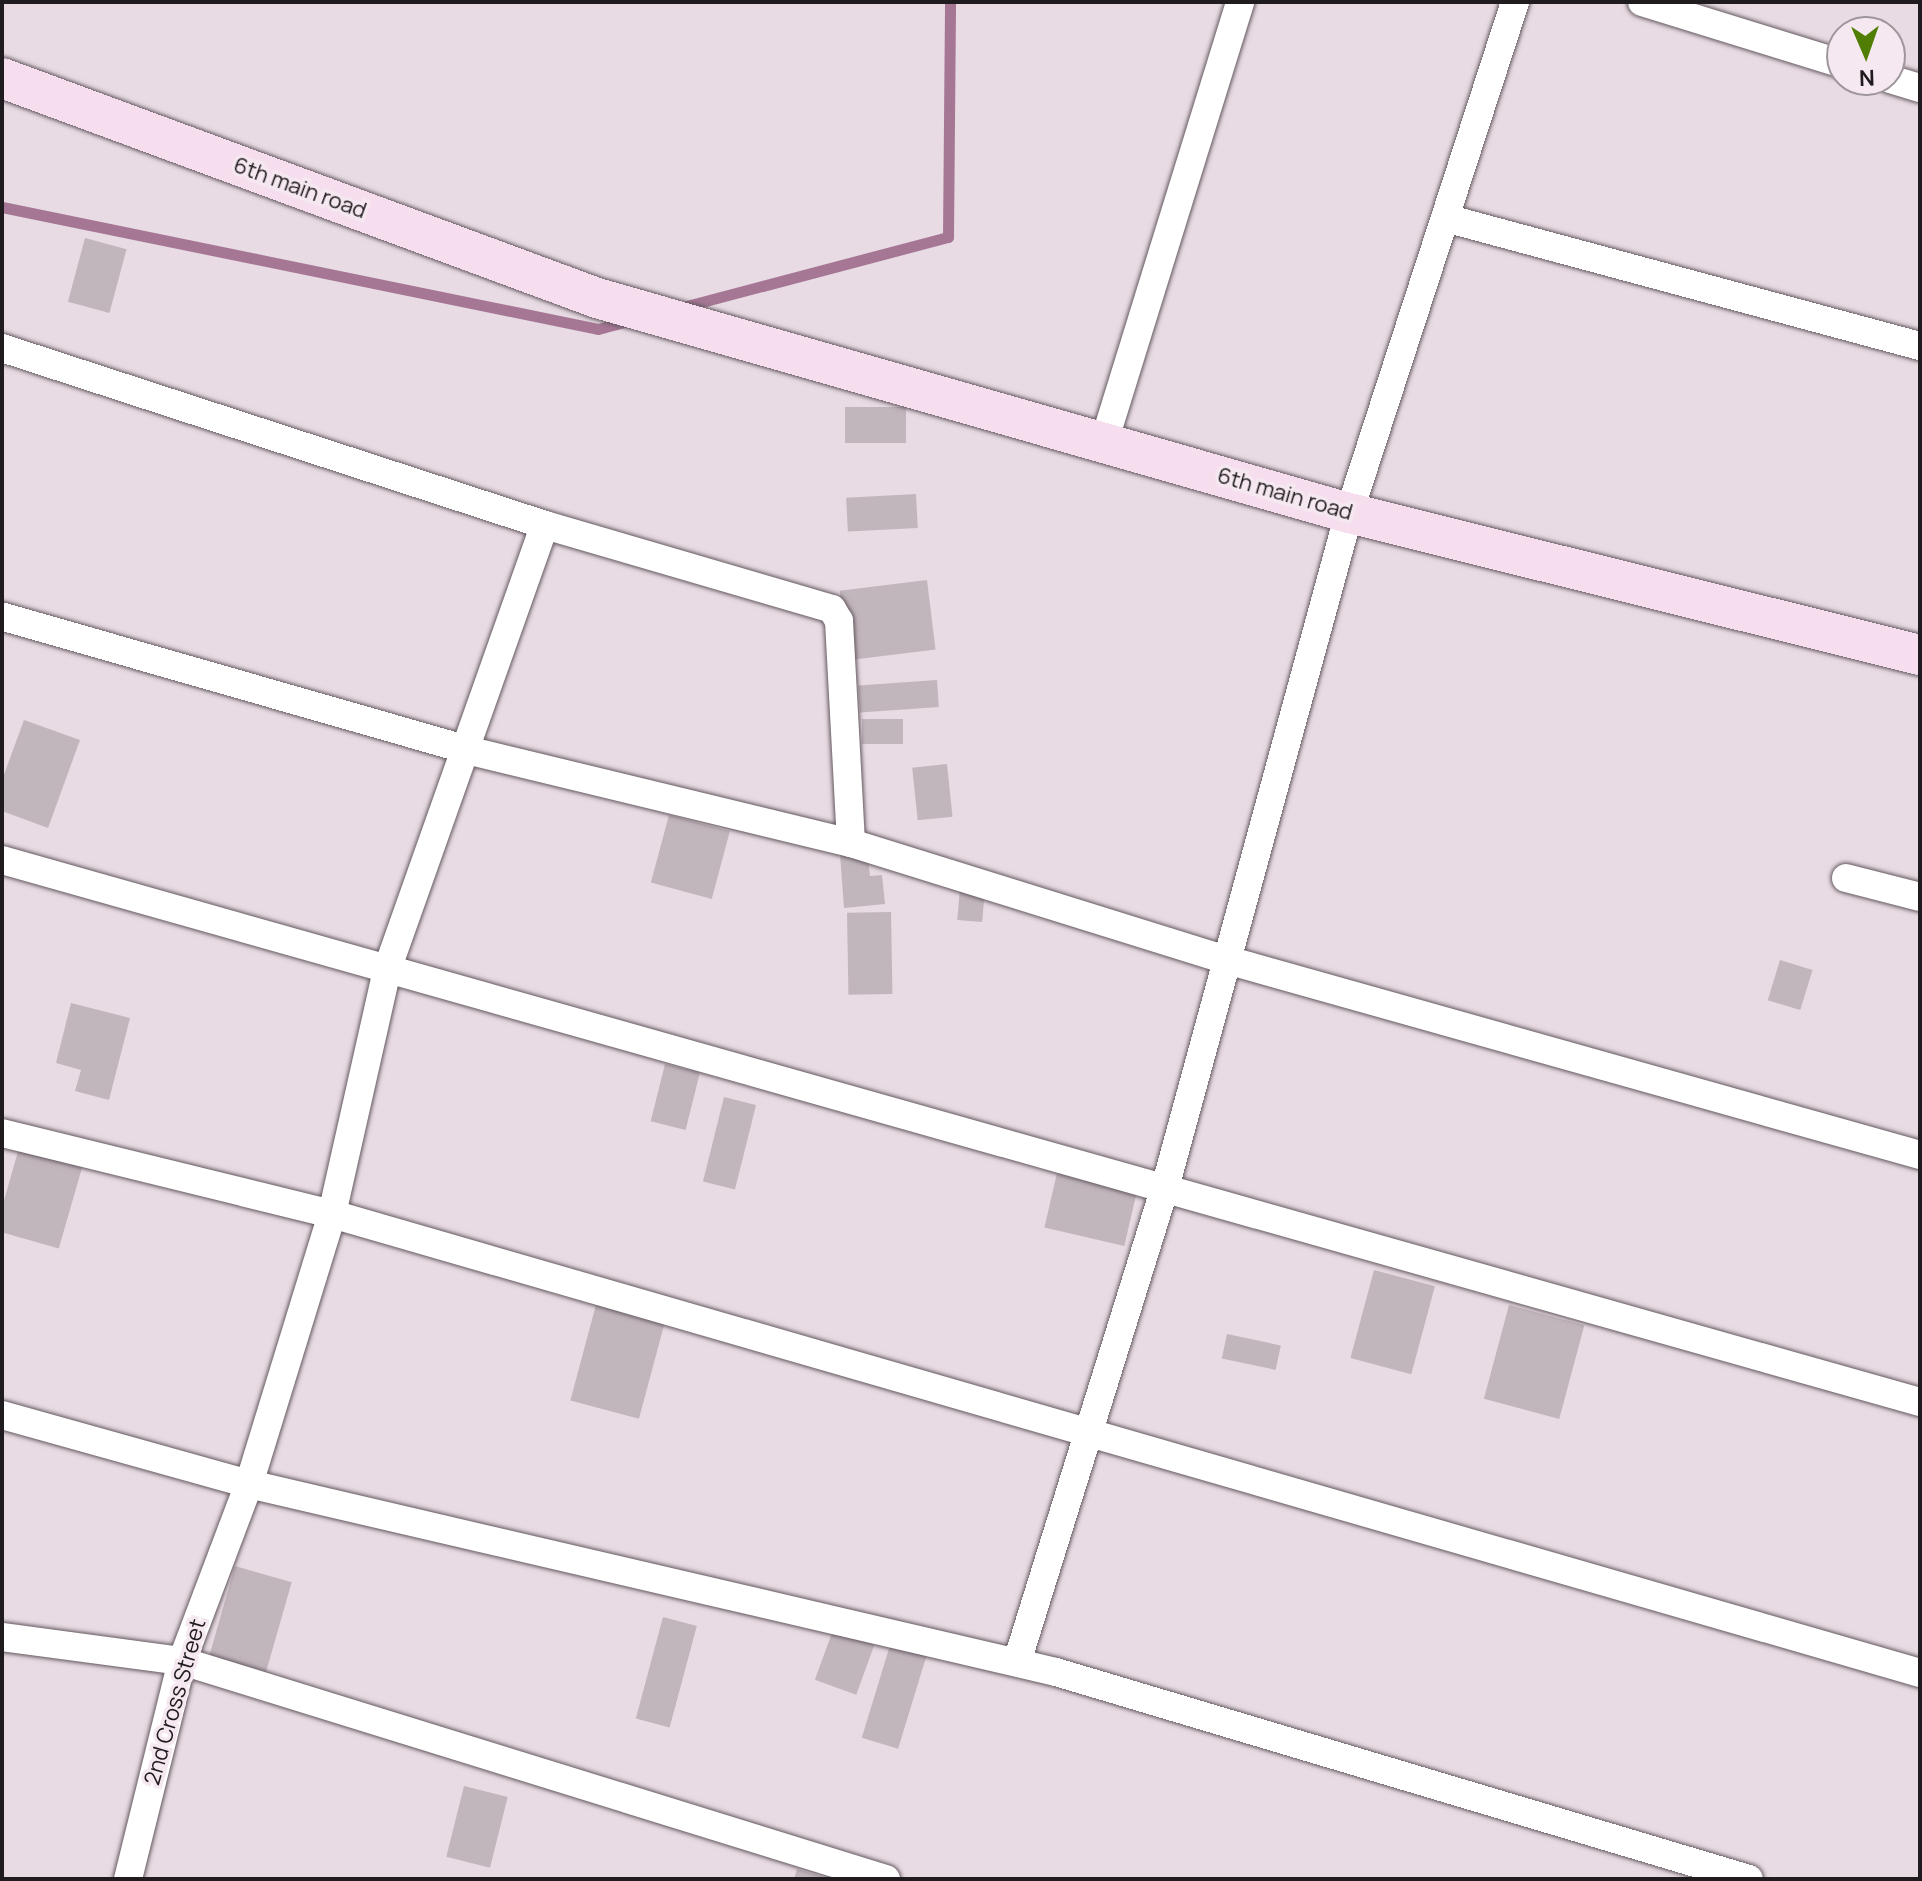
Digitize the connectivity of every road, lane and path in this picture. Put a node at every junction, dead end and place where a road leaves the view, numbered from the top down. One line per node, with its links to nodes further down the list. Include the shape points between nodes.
1 (1240, 2): 9 (street)
2 (1515, 2): 6 (street)
3 (1642, 2): 4 (street)
4 (1826, 59)
5 (2, 78): 9 (street, 6th main road, via 597,298)
6 (1449, 219): 7 (street); 10 (street)
7 (1920, 346)
8 (2, 348): 11 (street)
9 (1104, 442): 10 (street, 6th main road)
10 (1349, 513): 13 (street, 6th main road); 19 (street)
11 (545, 525): 14 (street, 2nd Cross Street); 15 (street, via 832,609 839,621)
12 (2, 616): 14 (street)
13 (1920, 655)
14 (468, 750): 15 (street); 20 (street, 2nd Cross Street)
15 (851, 843): 19 (street)
16 (2, 860): 20 (street)
17 (1846, 878): 18 (street)
18 (1920, 897)
19 (1227, 960): 22 (street); 23 (street)
20 (387, 970): 23 (street); 24 (street, 2nd Cross Street)
21 (2, 1133): 24 (street)
22 (1920, 1155)
23 (1166, 1184): 25 (street); 27 (street)
24 (332, 1214): 27 (street); 28 (street, 2nd Cross Street)
25 (1920, 1402)
26 (2, 1415): 28 (street)
27 (1089, 1430): 31 (street); 32 (street)
28 (249, 1484): 30 (street, 2nd Cross Street); 31 (street)
29 (2, 1637): 30 (street)
30 (182, 1661): 33 (street, 2nd Cross Street); 34 (street)
31 (1017, 1662): 35 (street)
32 (1920, 1673)
33 (128, 1879)
34 (886, 1879)
35 (1749, 1879)

